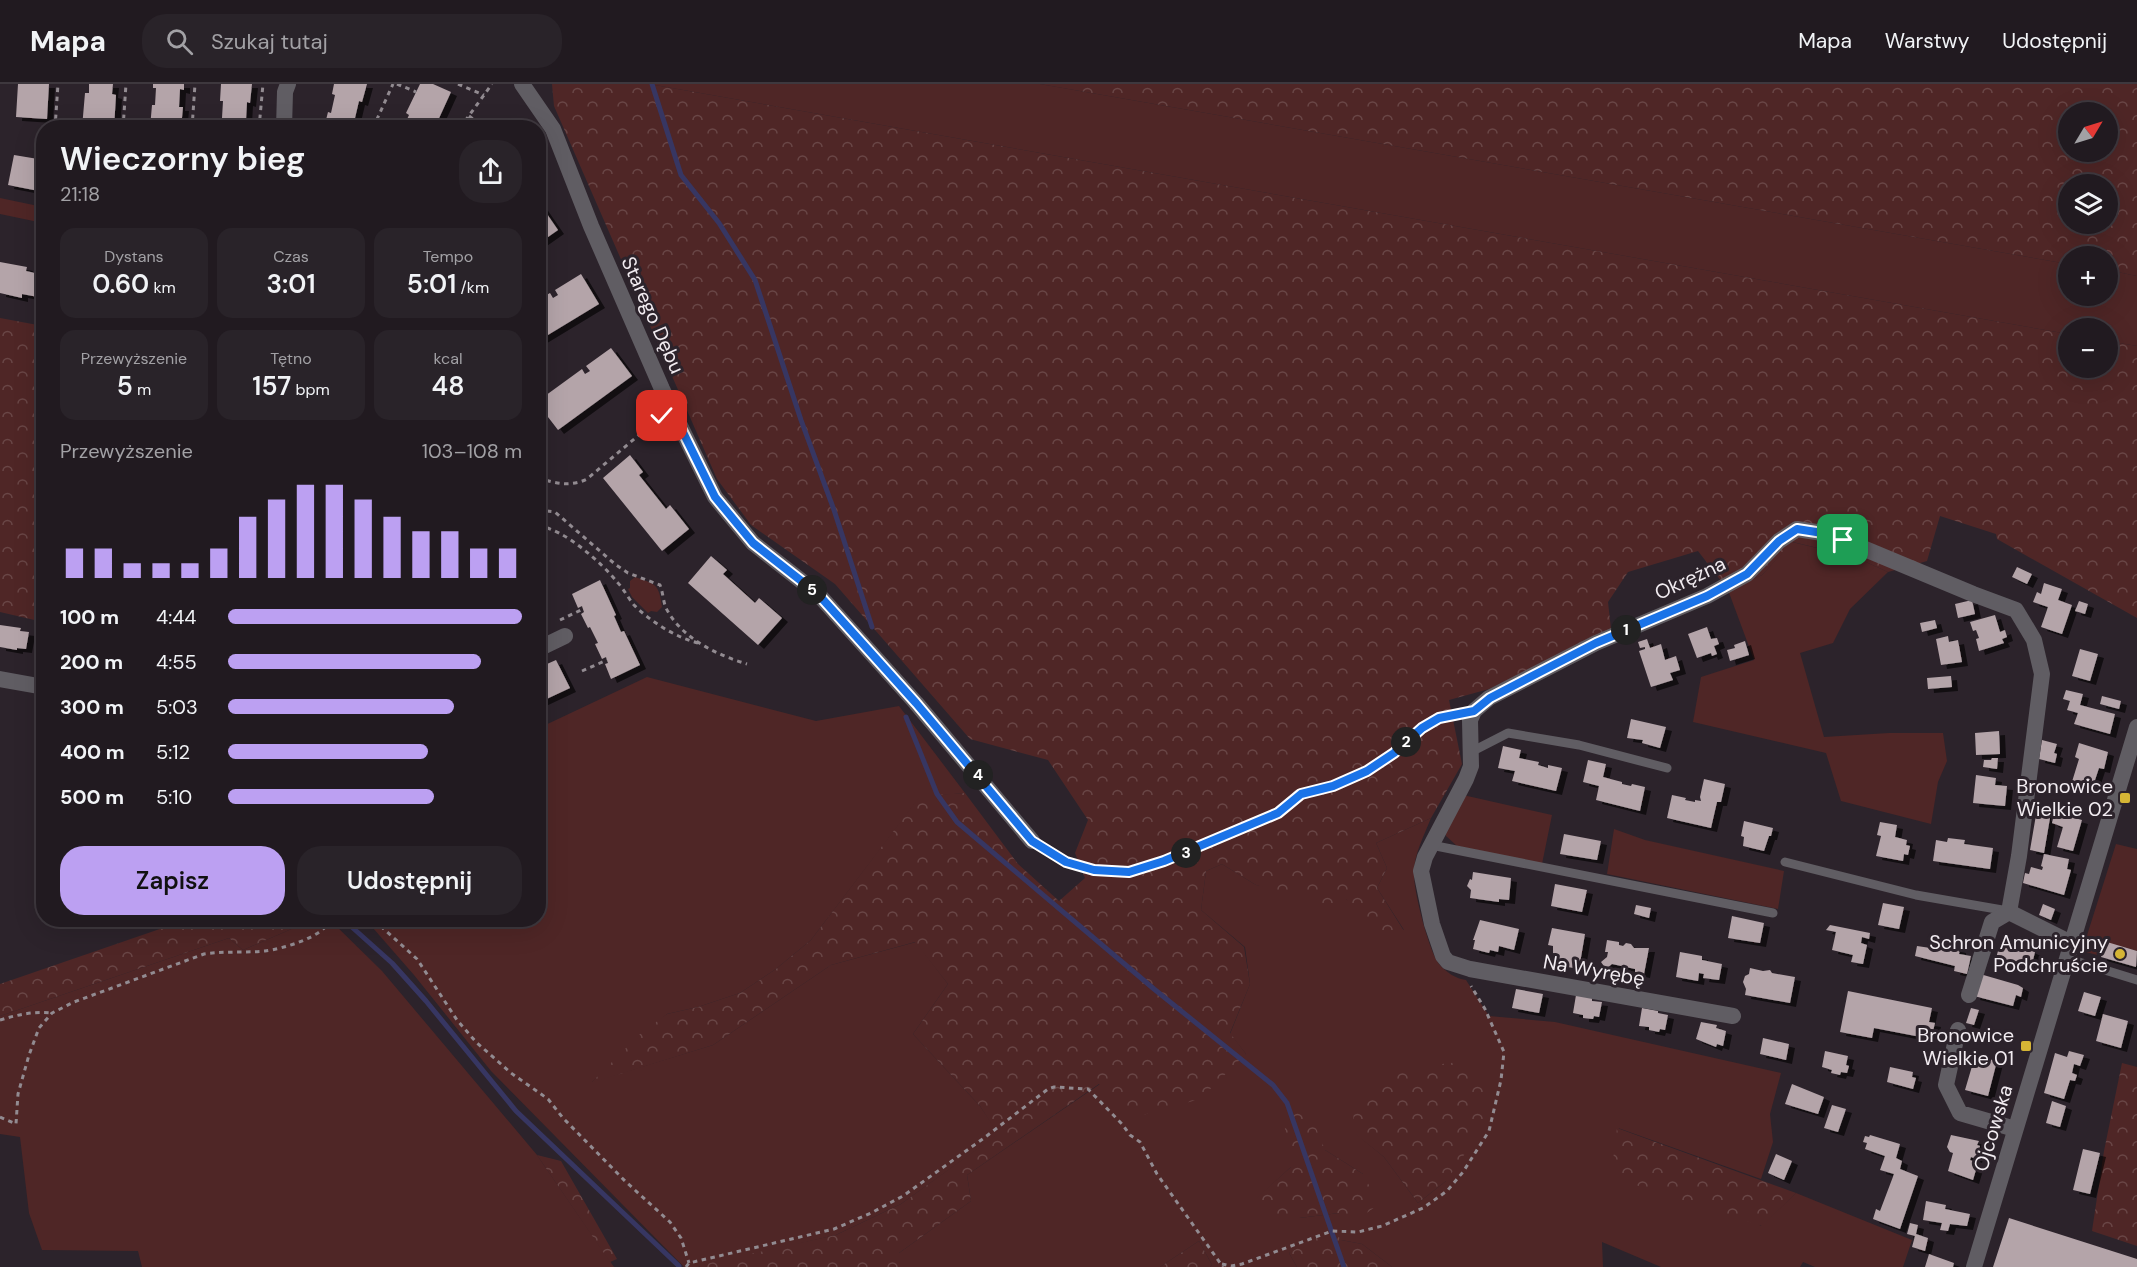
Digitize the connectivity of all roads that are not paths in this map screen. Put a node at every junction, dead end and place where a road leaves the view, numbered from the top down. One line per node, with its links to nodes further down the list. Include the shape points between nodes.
1 (288, 84): 3 (street)
2 (522, 84): 11 (street, Starego Dębu, via 554,129 591,226 671,408 705,479 727,514 753,543 818,594)
3 (284, 120)
4 (562, 628): 5 (street)
5 (546, 642)
6 (0, 679): 7 (street)
7 (36, 686)
8 (2137, 727): 16 (street, Ojcowska)
9 (1471, 752): 10 (lane, via 1508,733 1579,745); 12 (street, via 1466,779); 14 (street, Okrężna, via 1470,720 1474,711 1490,698 1596,643 1707,596 1747,574 1779,541 1797,529 1829,534 2016,610 2034,640 2042,674)
10 (1667, 768)
11 (1032, 841)
12 (1431, 845): 15 (lane); 19 (street, Na Wyrębę, via 1421,871 1432,924 1448,962)
13 (1785, 862): 14 (lane, via 1916,895)
14 (2009, 912): 16 (street); 18 (street, via 1992,922)
15 (1773, 913)
16 (2069, 951): 17 (lane); 21 (street, Ojcowska)
17 (2137, 980)
18 (1969, 995)
19 (1733, 1016)
20 (1958, 1030): 21 (street, via 1946,1085 1960,1113)
21 (2015, 1130): 22 (street, Ojcowska)
22 (1974, 1267)

